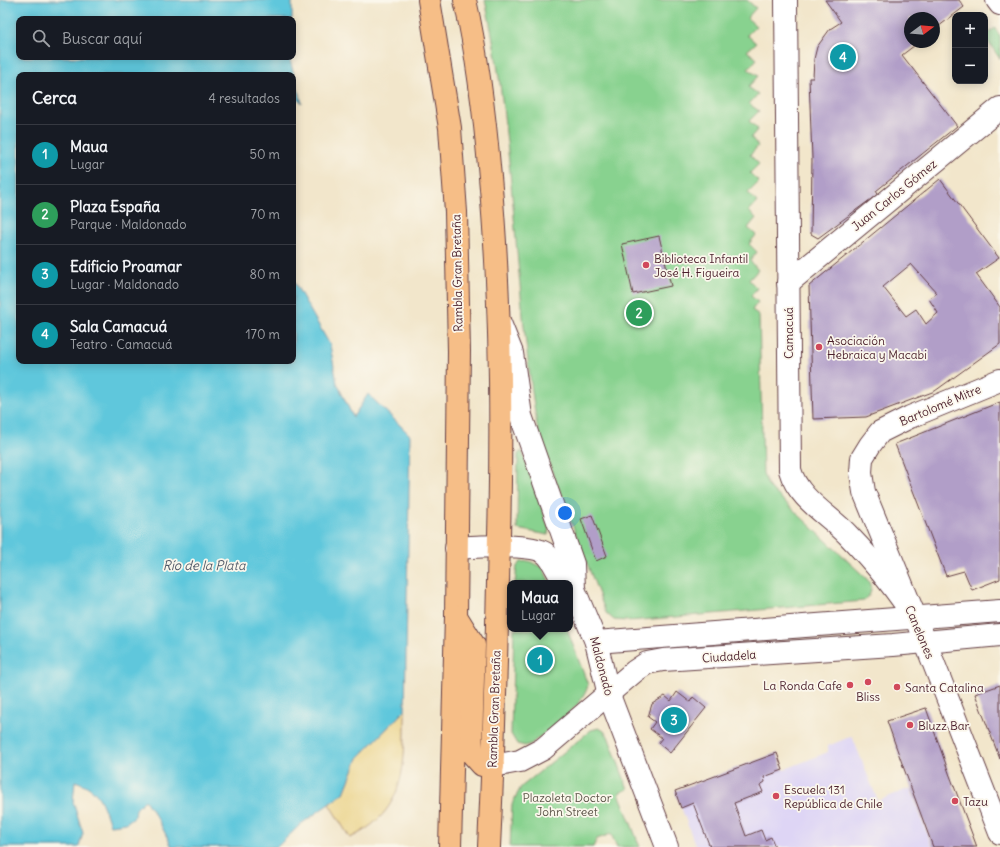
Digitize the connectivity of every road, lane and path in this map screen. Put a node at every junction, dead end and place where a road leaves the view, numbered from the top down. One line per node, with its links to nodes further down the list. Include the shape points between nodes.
1 (429, 0): 12 (main road, Rambla Gran Bretaña, via 450,128 456,212)
2 (465, 0): 8 (main road, Rambla Gran Bretaña, via 488,152)
3 (786, 0): 7 (street, Camacuá)
4 (997, 0): 5 (street)
5 (1000, 4)
6 (1000, 108): 7 (street, Juan Carlos Gómez)
7 (788, 282): 18 (street, Camacuá, via 789,447 793,481 803,494 847,533 880,569 900,594)
8 (500, 323): 11 (main road, Rambla Gran Bretaña, via 502,415); 14 (street, Maldonado, via 512,353 522,416 573,564)
9 (1000, 380): 10 (street, Bartolomé Mitre)
10 (880, 432): 18 (street, Canelones, via 862,458 864,492)
11 (499, 547): 12 (street); 13 (street, via 544,552); 23 (main road, Rambla Gran Bretaña)
12 (456, 548): 17 (main road, Rambla Gran Bretaña)
13 (562, 580)
14 (571, 580)
15 (573, 592): 21 (street, Maldonado)
16 (1000, 611): 18 (street, Ciudadela)
17 (456, 616): 23 (main road, via 474,645 471,718 473,755 478,763); 25 (main road, Rambla Gran Bretaña)
18 (914, 619): 20 (street, Canelones); 21 (street, Ciudadela)
19 (1000, 635): 20 (street, Ciudadela)
20 (925, 641): 22 (street, Ciudadela, via 663,660 648,663); 24 (street, Canelones)
21 (596, 642): 22 (street, Maldonado)
22 (609, 694): 23 (street, Ciudadela, via 537,753 513,763); 27 (street, Maldonado)
23 (493, 766): 26 (main road, Rambla Gran Bretaña)
24 (1000, 833)
25 (447, 846)
26 (490, 847)
27 (667, 847)

